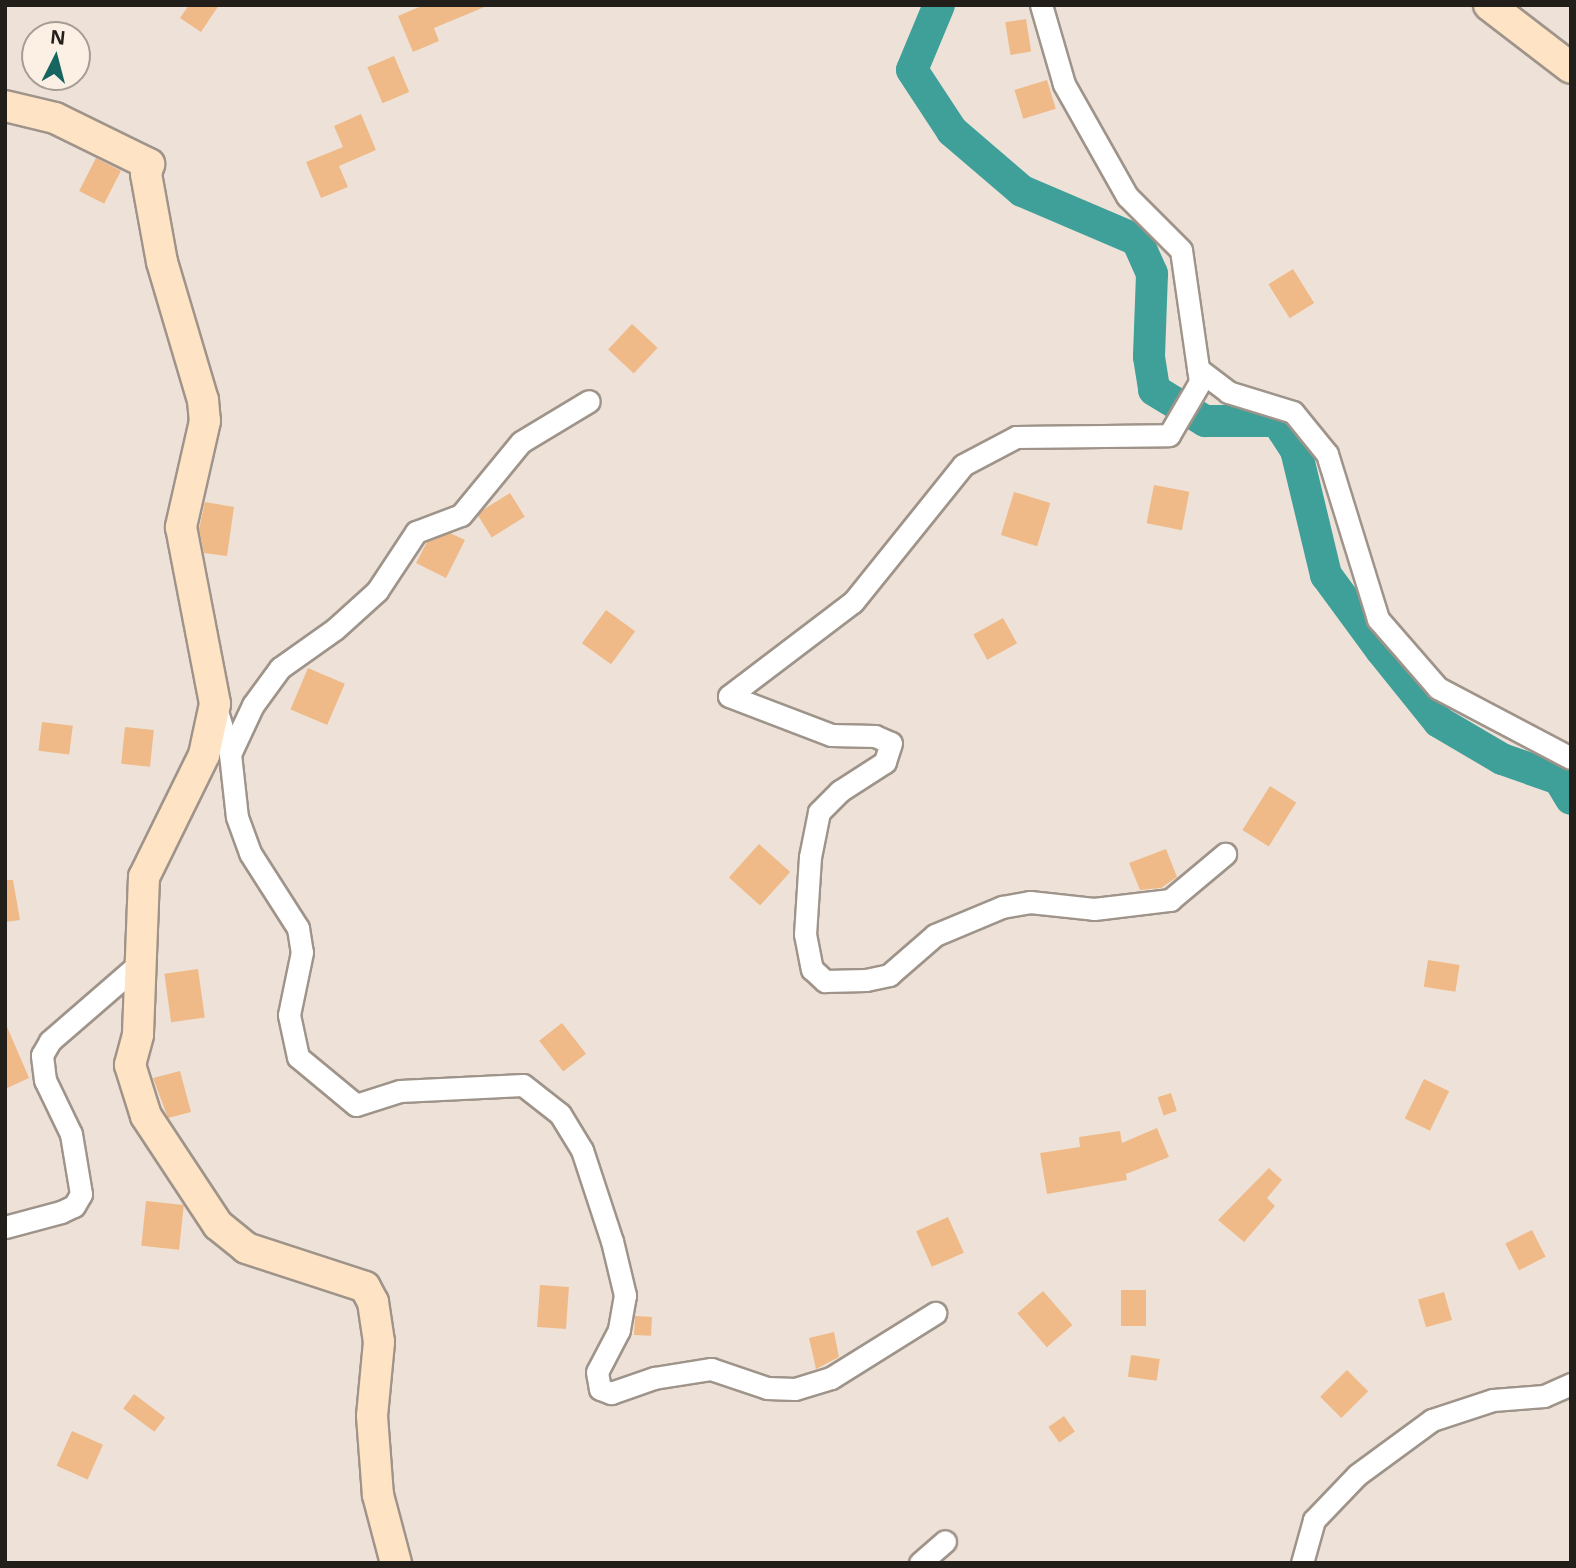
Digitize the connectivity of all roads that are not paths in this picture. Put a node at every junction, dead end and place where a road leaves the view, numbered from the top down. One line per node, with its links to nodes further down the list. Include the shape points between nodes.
1 (1041, 5): 5 (street, via 1064,84 1126,196 1181,250)
2 (1489, 5): 3 (street)
3 (1571, 68)
4 (5, 106): 7 (street, via 55,118 149,164 146,174 162,261 203,400 205,421 181,527)
5 (1199, 375): 9 (street, via 1228,392 1293,412 1327,454 1378,619 1438,688); 10 (street, via 1168,435 1016,438 963,465 853,602 729,696 831,735 875,736 891,743 885,762 819,812 810,857 805,934 812,969 825,981 889,975 935,935 1002,907 1030,902 1094,909 1170,900)
6 (589, 401): 8 (street, via 521,442 461,514 416,532 376,591 335,629 280,668 253,705)
7 (215, 704): 8 (street); 11 (street, via 204,755 144,877)
8 (230, 754): 13 (street, via 237,817 250,853 298,928 302,952 289,1015 298,1057 356,1104 400,1091 523,1085 560,1114 582,1150 625,1296 619,1330 597,1372 600,1389 611,1393 654,1378 711,1370 767,1388 795,1389 831,1378)
9 (1571, 758)
10 (1225, 854)
11 (140, 963): 12 (street, via 50,1041 42,1055 45,1080 71,1134 81,1194 68,1209); 16 (street, via 138,1035 130,1065 146,1116 218,1225 246,1248 365,1287 373,1302 379,1342 372,1416 378,1495)
12 (5, 1227)
13 (935, 1313)
14 (1571, 1384): 18 (street, via 1544,1396 1493,1400 1432,1420 1357,1475 1314,1521)
15 (945, 1541): 17 (street)
16 (396, 1563)
17 (920, 1563)
18 (1302, 1563)

